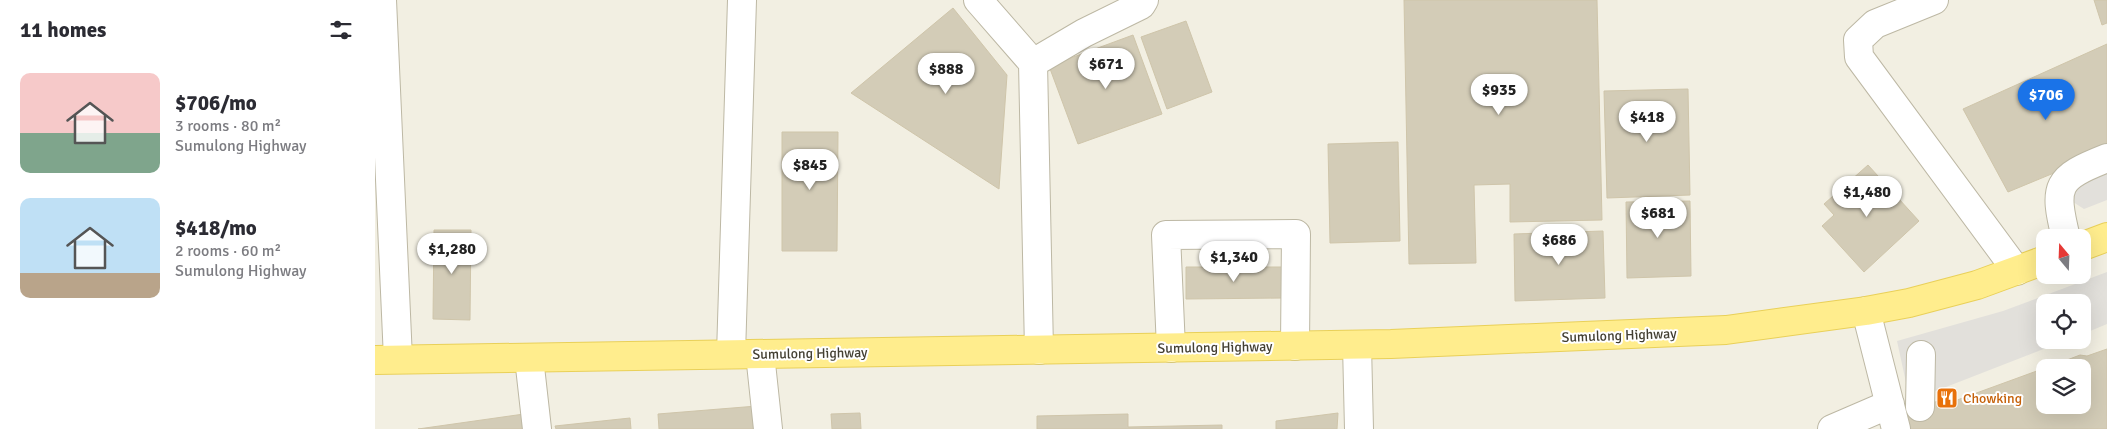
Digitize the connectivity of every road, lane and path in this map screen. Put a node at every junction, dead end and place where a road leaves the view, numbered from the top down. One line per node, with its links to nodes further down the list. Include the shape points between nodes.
1 (382, 0): 22 (street)
2 (742, 0): 18 (street)
3 (978, 0): 6 (street)
4 (1144, 0): 6 (street, via 1141,5 1084,33)
5 (1934, 0): 12 (street, via 1875,24 1859,40 1859,57)
6 (1033, 64): 17 (street)
7 (2107, 158): 8 (street, via 2079,169 2061,185 2058,206)
8 (2063, 229)
9 (2107, 237): 10 (main road)
10 (2091, 243)
11 (2036, 264): 12 (main road, Sumulong Highway)
12 (2017, 271): 13 (main road, Sumulong Highway, via 1977,285)
13 (1866, 311): 14 (main road, Sumulong Highway, via 1726,330); 24 (street)
14 (1357, 345): 15 (main road, Sumulong Highway); 27 (street)
15 (1295, 346): 16 (main road, Sumulong Highway); 16 (street, via 1297,234 1166,235)
16 (1171, 348): 17 (main road, Sumulong Highway)
17 (1039, 350): 19 (main road, Sumulong Highway)
18 (731, 354): 19 (main road, Sumulong Highway); 21 (main road, Sumulong Highway)
19 (760, 354): 26 (street)
20 (1921, 355): 23 (street)
21 (529, 358): 22 (main road, Sumulong Highway); 25 (street)
22 (386, 360)
23 (1920, 407)
24 (1893, 416): 28 (street)
25 (537, 429)
26 (768, 429)
27 (1359, 429)
28 (1832, 429)

